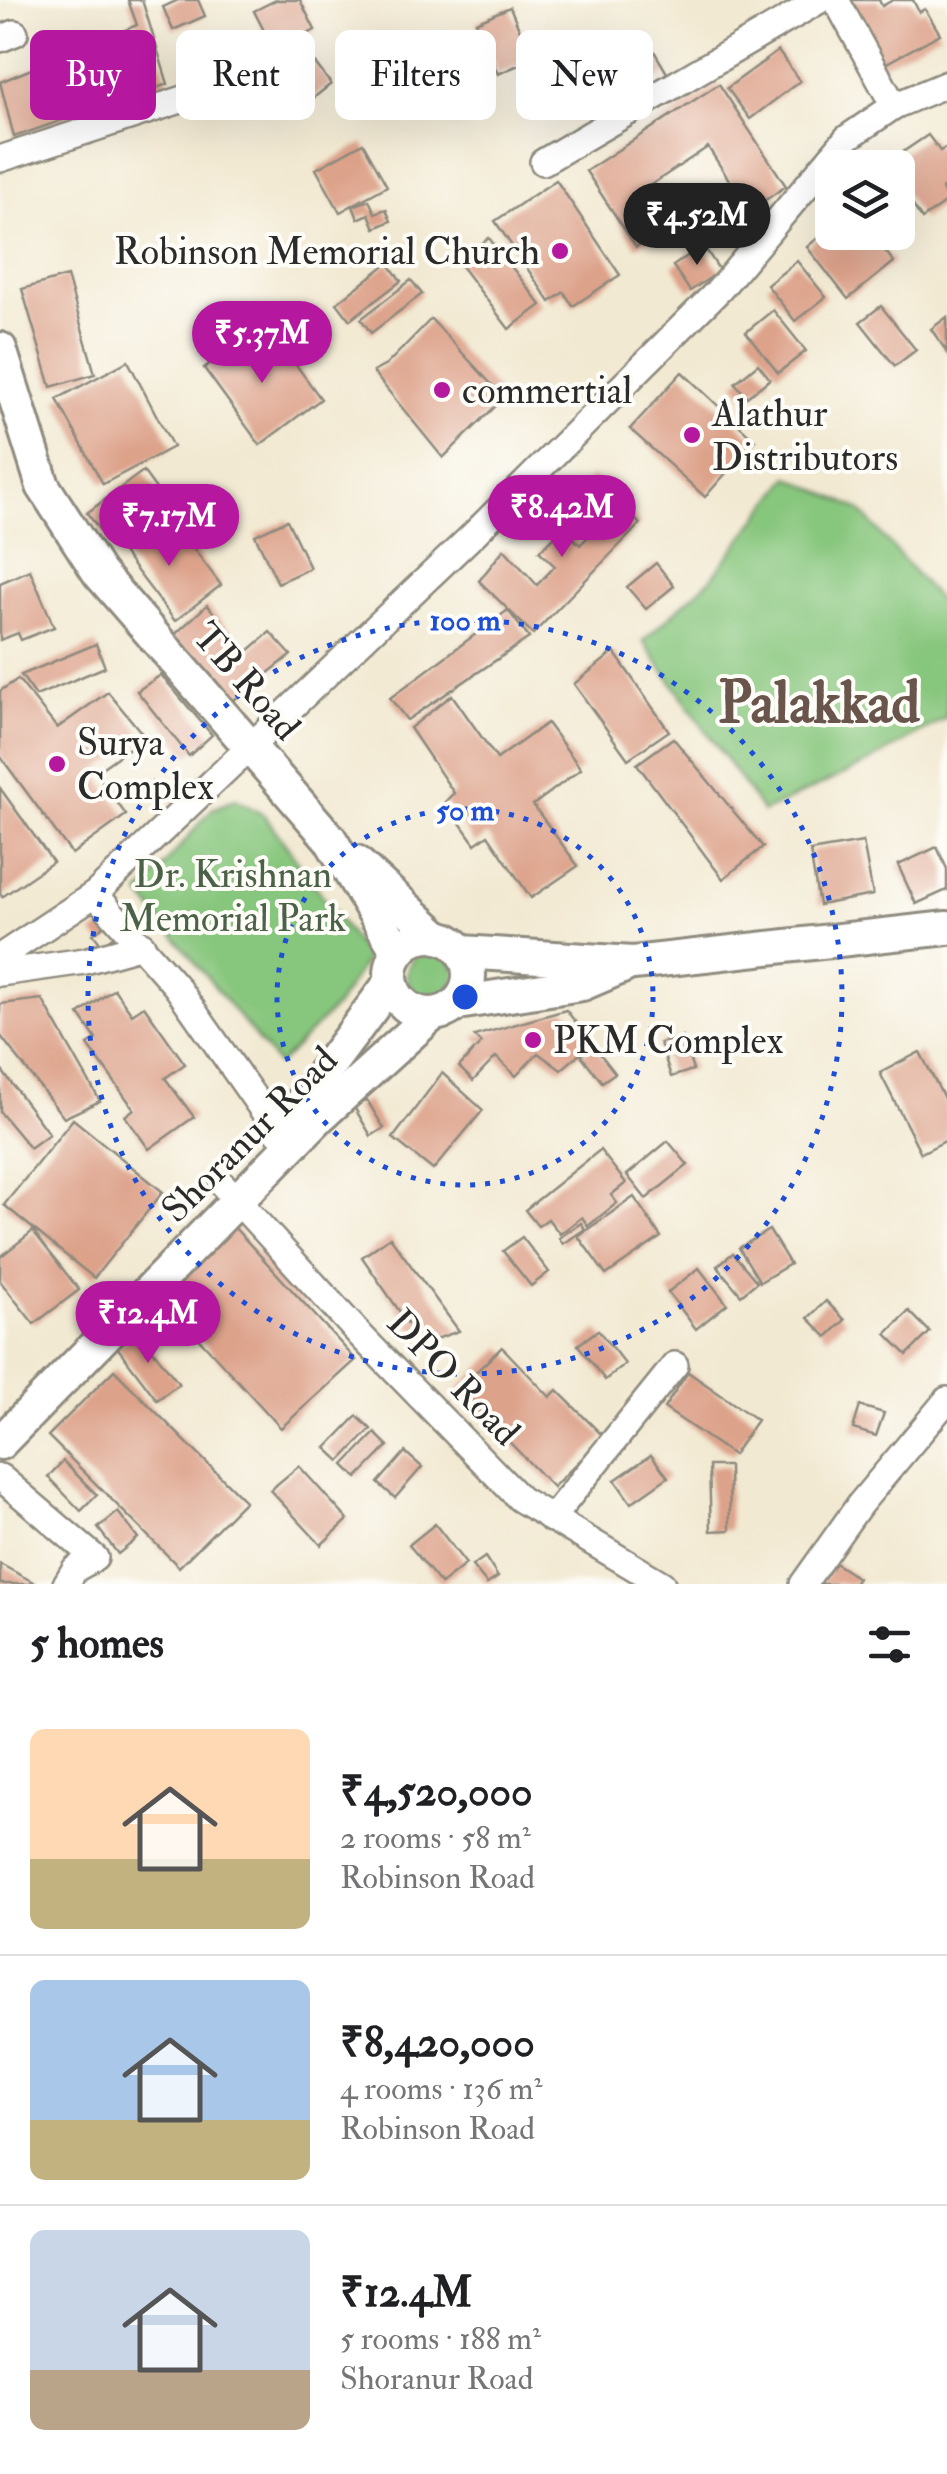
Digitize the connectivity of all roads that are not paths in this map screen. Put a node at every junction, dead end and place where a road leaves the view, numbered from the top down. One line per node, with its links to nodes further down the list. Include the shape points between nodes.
1 (820, 0): 7 (street)
2 (836, 0): 5 (street)
3 (947, 84): 5 (street)
4 (176, 102): 6 (street)
5 (894, 106): 9 (street, via 847,138 720,289)
6 (0, 159)
7 (544, 162)
8 (0, 348): 9 (main road, TB Road, via 43,486 98,573)
9 (252, 746): 10 (main road, TB Road); 11 (street)
10 (330, 839): 14 (main road); 17 (main road, TB Road)
11 (94, 894): 13 (street); 15 (street)
12 (947, 928): 16 (main road)
13 (142, 945): 18 (street, via 85,961); 20 (street)
14 (450, 945): 16 (main road); 17 (main road, via 416,938); 19 (main road, via 468,984)
15 (0, 957)
16 (633, 963): 19 (main road, via 582,984)
17 (394, 967): 19 (main road, via 401,1003); 20 (main road, Shoranur Road, via 318,1085)
18 (0, 972)
19 (445, 1009): 21 (main road, Shoranur Road)
20 (278, 1132): 21 (main road, Shoranur Road)
21 (230, 1192): 24 (main road, Shoranur Road); 25 (main road, Shoranur Road); 27 (street, DPO Road, via 475,1454 520,1499)
22 (676, 1365): 27 (street)
23 (947, 1400): 30 (street)
24 (0, 1416)
25 (0, 1443)
26 (0, 1477): 28 (street, via 94,1558 74,1568)
27 (551, 1518): 29 (street, DPO Road)
28 (66, 1584)
29 (662, 1584)
30 (803, 1584)

